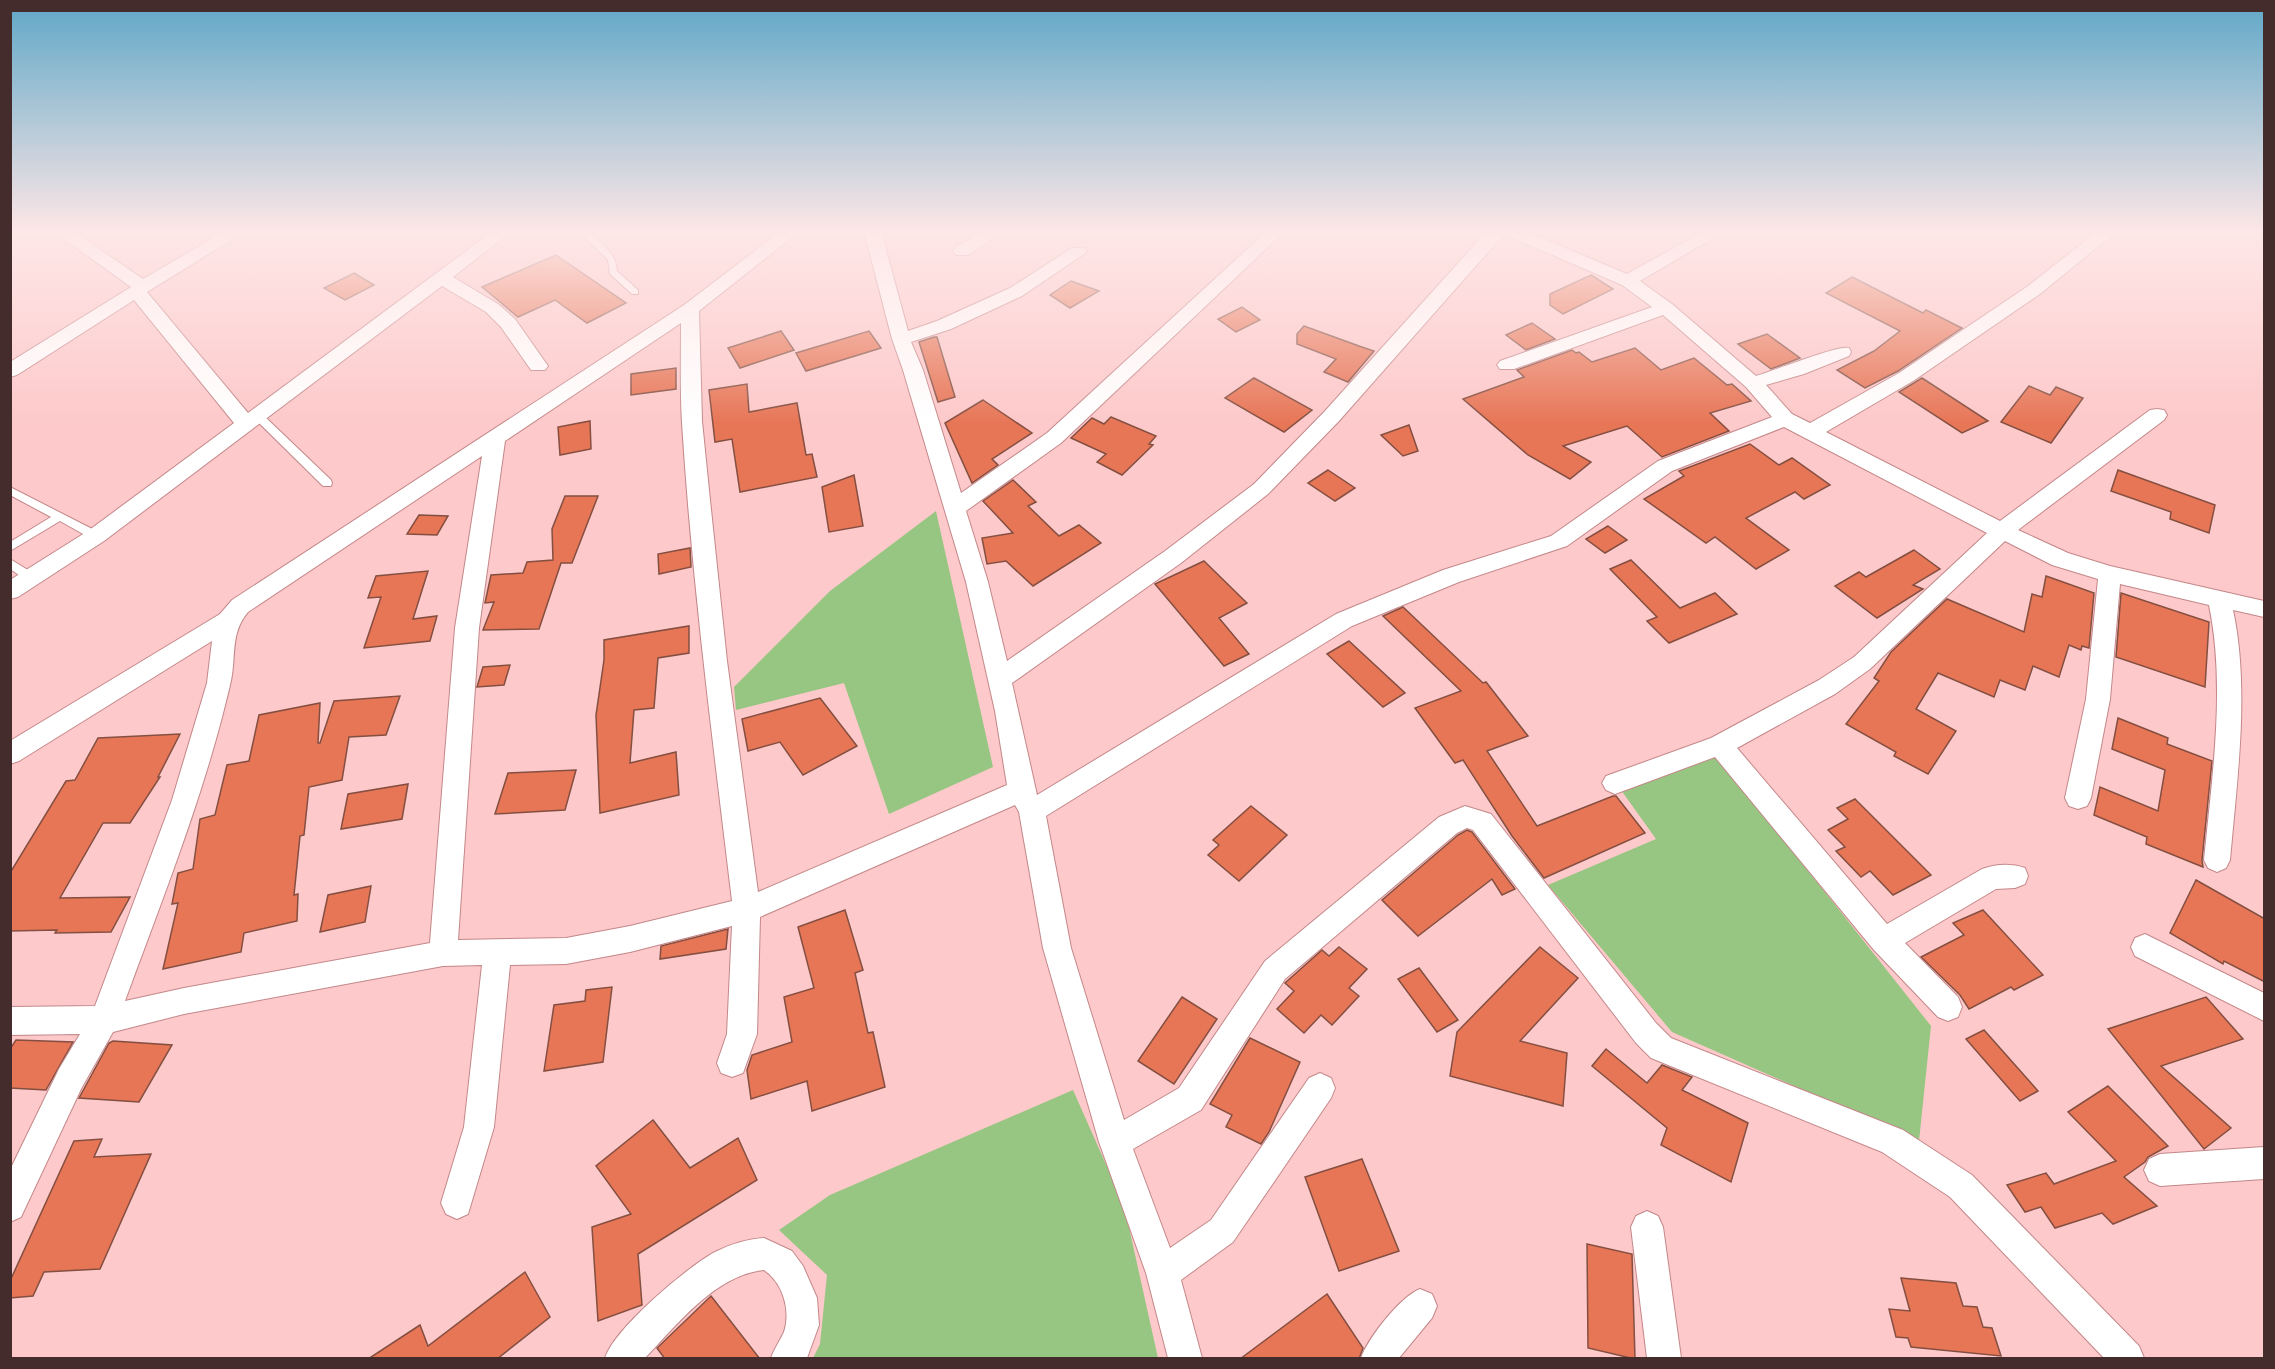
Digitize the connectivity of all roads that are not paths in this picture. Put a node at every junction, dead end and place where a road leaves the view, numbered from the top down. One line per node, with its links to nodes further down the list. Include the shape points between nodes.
1 (131, 295): 18 (street)
2 (145, 295): 22 (street)
3 (420, 295): 22 (street)
4 (470, 295): 17 (street, via 508,323)
5 (708, 295): 13 (street)
6 (889, 295): 14 (street)
7 (1010, 295): 14 (street, via 944,325)
8 (1208, 295): 27 (street, via 1054,438)
9 (1440, 295): 39 (street, via 1261,489 1173,557)
10 (1648, 295): 12 (street)
11 (2027, 295): 23 (street, via 1906,377)
12 (1666, 308): 16 (street); 19 (street)
13 (690, 309): 24 (street); 47 (street, via 692,421 700,512)
14 (901, 339): 27 (street)
15 (1842, 352): 19 (street)
16 (1507, 365)
17 (538, 366)
18 (10, 371)
19 (1753, 383): 21 (street)
20 (2157, 415): 29 (street)
21 (1785, 419): 23 (street); 44 (street, via 1665,466 1559,541 1451,576 1344,620)
22 (253, 420): 25 (lane); 30 (street)
23 (1810, 432): 29 (street)
24 (495, 437): 38 (street, via 240,606); 50 (street, via 467,628)
25 (327, 483)
26 (10, 490): 28 (lane)
27 (955, 508): 39 (street)
28 (60, 517): 30 (lane); 31 (lane)
29 (2002, 531): 33 (street, via 2060,558); 40 (street, via 1862,663 1827,687)
30 (96, 536): 34 (street)
31 (10, 547)
32 (10, 563): 34 (lane)
33 (2110, 574): 36 (street); 43 (street, via 2098,699)
34 (32, 578): 35 (street)
35 (10, 591)
36 (2219, 599): 37 (street); 45 (street, via 2227,642 2228,695)
37 (2265, 609)
38 (228, 620): 41 (street); 54 (street, via 219,683 185,800)
39 (1000, 679): 44 (street)
40 (1720, 745): 42 (street); 48 (street)
41 (10, 754)
42 (1615, 783)
43 (2078, 798)
44 (1026, 801): 47 (street); 58 (street, via 1057,948)
45 (2217, 860)
46 (2015, 876): 48 (street, via 1992,877)
47 (747, 910): 51 (street, via 566,951); 56 (street, via 742,1034)
48 (1884, 941): 52 (street)
49 (2145, 946): 53 (street)
50 (443, 952): 51 (street); 54 (street)
51 (497, 953): 61 (street, via 479,1127)
52 (1948, 1007)
53 (2265, 1008)
54 (104, 1020): 55 (street); 62 (street, via 70,1079)
55 (10, 1021)
56 (732, 1063)
57 (1320, 1088): 64 (street, via 1222,1231)
58 (1115, 1142): 64 (street); 71 (street, via 1190,1099 1275,970 1448,825 1465,817 1482,822 1661,1048 1892,1141 1961,1186)
59 (2265, 1163): 60 (street)
60 (2160, 1170)
61 (457, 1203)
62 (10, 1206)
63 (1647, 1227): 70 (street)
64 (1163, 1273): 68 (street)
65 (1420, 1306): 69 (street)
66 (622, 1359): 67 (street, via 703,1279 738,1258 765,1254 786,1266 804,1302 800,1339)
67 (788, 1359)
68 (1185, 1359)
69 (1378, 1359)
70 (1664, 1359)
71 (2127, 1359)

